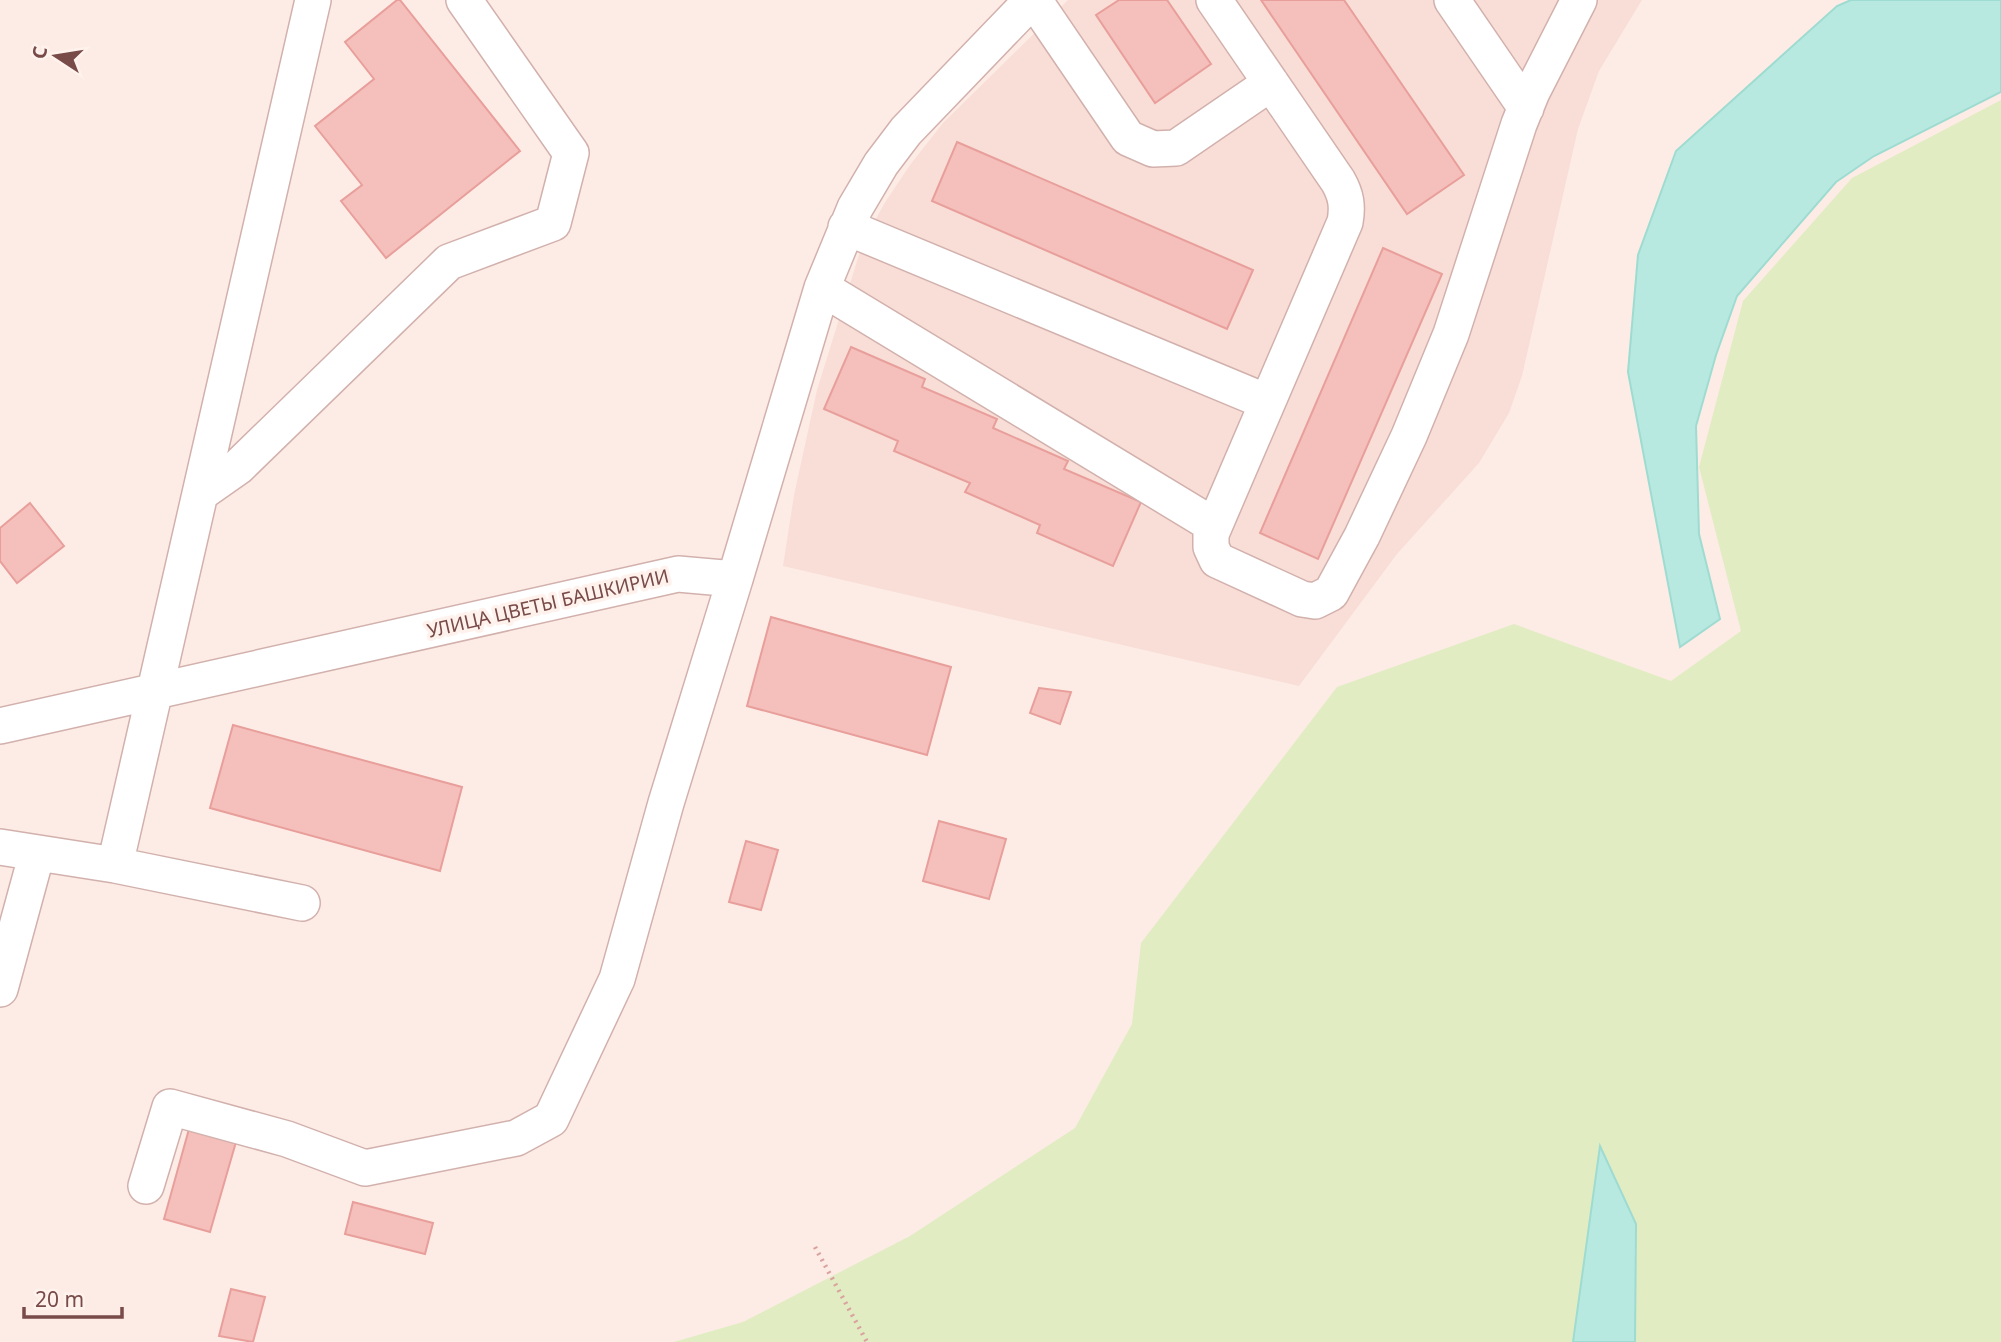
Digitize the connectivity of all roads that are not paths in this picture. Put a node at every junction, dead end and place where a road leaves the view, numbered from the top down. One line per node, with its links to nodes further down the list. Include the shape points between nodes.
1 (313, 0): 12 (street)
2 (464, 0): 12 (street, via 571,153 553,223 449,262 238,467)
3 (1033, 0): 7 (street, via 1128,138 1141,145 1176,148); 9 (street, via 906,131 881,164)
4 (1214, 0): 7 (street)
5 (1451, 0): 8 (street)
6 (1579, 0): 8 (street)
7 (1271, 83): 11 (street, via 1343,190 1347,209)
8 (1526, 108): 13 (street, via 1428,392 1331,593 1309,601 1217,560 1211,547)
9 (846, 227): 10 (street); 11 (street)
10 (822, 288): 13 (street); 14 (street)
11 (1267, 402): 13 (street)
12 (201, 493): 15 (street)
13 (1213, 525)
14 (735, 579): 15 (street, УЛИЦА ЦВЕТЫ БАШКИРИИ, via 678,574); 22 (street, via 617,979 551,1119 516,1138 365,1168 287,1139 170,1107)
15 (156, 690): 16 (street, УЛИЦА ЦВЕТЫ БАШКИРИИ); 19 (street)
16 (0, 726)
17 (0, 847): 18 (street)
18 (37, 853): 19 (street); 21 (street)
19 (115, 864): 20 (street)
20 (302, 903)
21 (0, 989)
22 (146, 1186)

